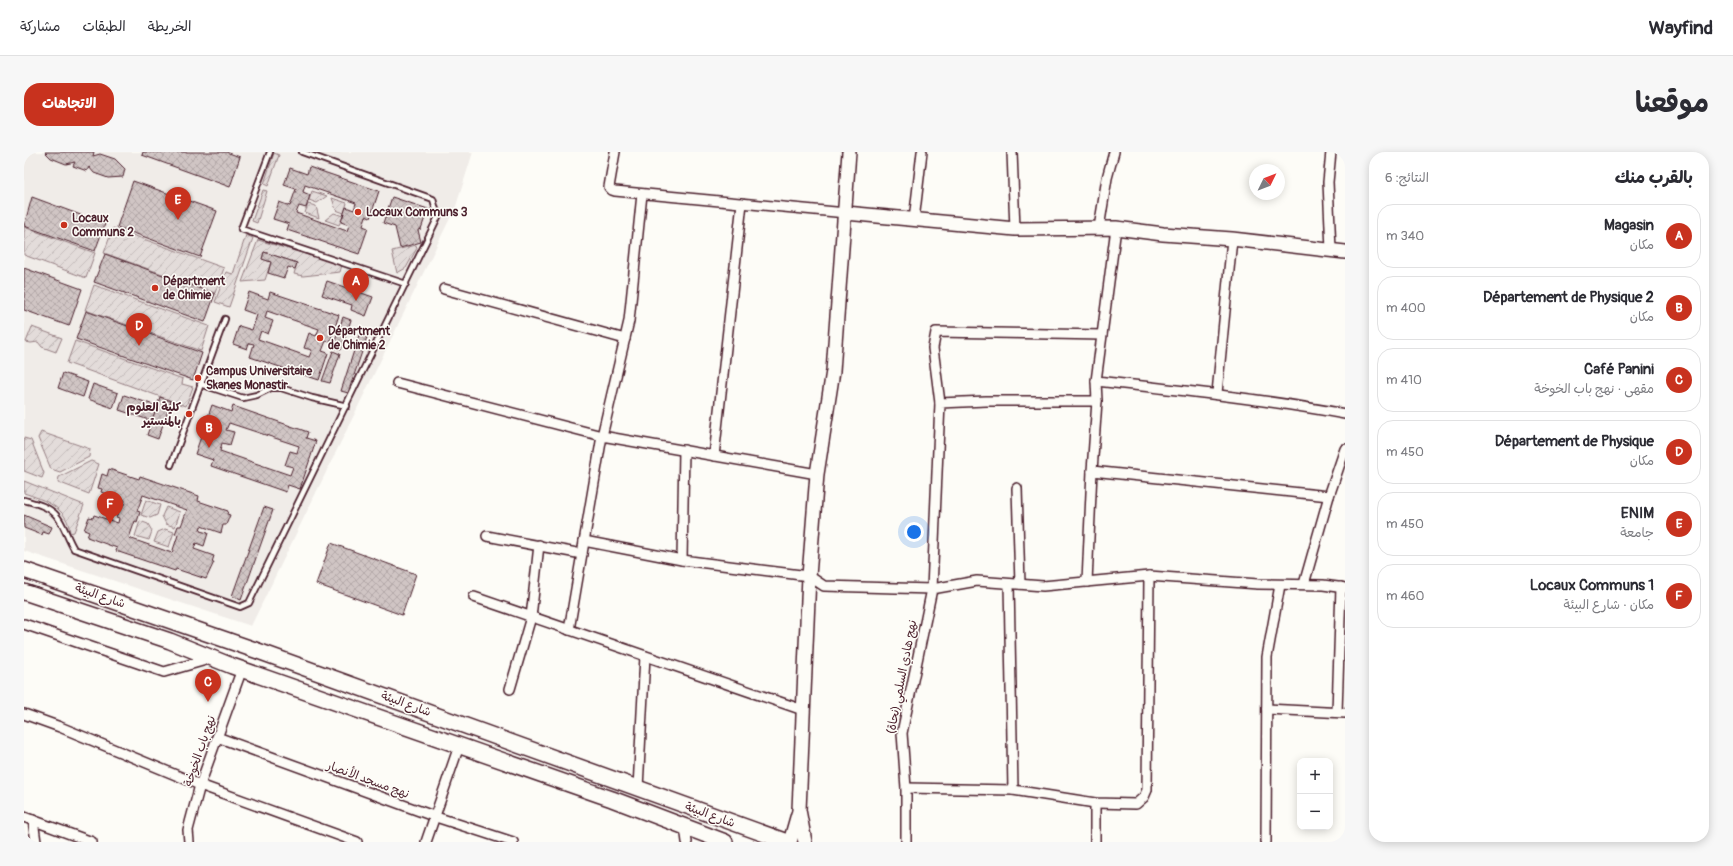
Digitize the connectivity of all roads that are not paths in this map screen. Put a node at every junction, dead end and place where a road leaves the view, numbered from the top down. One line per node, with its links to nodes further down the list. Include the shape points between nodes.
1 (270, 152): 19 (lane, via 241,229)
2 (302, 152): 19 (lane, via 433,198 438,217)
3 (615, 152): 9 (street, via 610,187 612,190)
4 (849, 152): 11 (street)
5 (922, 152): 12 (street)
6 (1012, 152): 15 (street)
7 (1114, 152): 13 (street)
8 (1331, 152): 17 (street, via 1328,182)
9 (642, 194): 10 (street); 23 (street)
10 (742, 203): 11 (street); 35 (street)
11 (846, 212): 12 (street); 38 (street, via 833,371)
12 (914, 220): 15 (street)
13 (1099, 228): 14 (street); 15 (street)
14 (1116, 228): 16 (street); 22 (street)
15 (1015, 229)
16 (1232, 239): 17 (street); 27 (street)
17 (1331, 250): 18 (street)
18 (1345, 252)
19 (406, 284): 30 (lane)
20 (444, 289): 23 (street)
21 (225, 319): 26 (lane)
22 (1102, 335): 24 (street); 29 (street, نهج هادي السلمي (نحاة), via 936,332 933,348)
23 (625, 339): 32 (street)
24 (1096, 381): 27 (street); 28 (street)
25 (398, 383): 32 (street)
26 (200, 384): 30 (lane, via 243,398 271,388 281,388); 36 (lane)
27 (1217, 393): 31 (street)
28 (1097, 402): 29 (street); 37 (street)
29 (940, 403): 56 (street, نهج هادي السلمي (نحاة))
30 (347, 406): 41 (lane, via 251,600 244,606 74,549 56,515 46,508)
31 (1345, 414)
32 (602, 436): 34 (street); 43 (street)
33 (1345, 449): 40 (street)
34 (684, 450): 35 (street); 46 (street)
35 (714, 456): 38 (street)
36 (171, 465)
37 (1092, 472): 40 (street); 50 (street)
38 (817, 474): 48 (street)
39 (1017, 488): 52 (street)
40 (1329, 496): 53 (street)
41 (24, 500)
42 (487, 536): 44 (street)
43 (584, 541): 45 (street); 46 (street)
44 (539, 545): 45 (street); 59 (street)
45 (582, 554): 61 (street)
46 (682, 560): 48 (street)
47 (24, 570): 62 (main road, شارع البيئة)
48 (809, 576): 56 (street, via 824,586); 69 (street)
49 (1149, 576): 50 (street); 54 (street); 78 (street, via 1146,790 1144,797 1136,804)
50 (1087, 582): 52 (street, via 1043,586)
51 (1009, 584): 52 (street); 56 (street, via 977,581); 77 (street)
52 (1020, 584)
53 (1304, 584): 54 (street); 55 (street)
54 (1280, 585): 68 (street, via 1267,657)
55 (1343, 588): 70 (street)
56 (932, 589): 76 (street, نهج هادي السلمي (نحاة), via 902,733)
57 (24, 592): 65 (main road, شارع البيئة)
58 (474, 597): 59 (street)
59 (531, 616): 61 (street); 67 (street)
60 (24, 624): 65 (street, via 164,672)
61 (569, 630): 64 (street)
62 (237, 645): 63 (main road, شارع البيئة); 66 (main road)
63 (258, 651): 66 (main road); 75 (main road, شارع البيئة)
64 (645, 656): 69 (street); 75 (street)
65 (213, 658): 66 (main road, شارع البيئة)
66 (242, 669): 72 (street, نهج باب الخوخة); 73 (main road, شارع البيئة)
67 (510, 690)
68 (1267, 709): 70 (street); 96 (street)
69 (803, 710): 79 (street)
70 (1341, 712)
71 (24, 714): 74 (street)
72 (217, 737): 74 (street, نهج باب الخوخة); 80 (street, نهج مسجد الأنصار)
73 (459, 746): 80 (street); 82 (main road, شارع البيئة)
74 (200, 785): 85 (street, نهج باب الخوخة, via 188,830); 86 (street)
75 (638, 788): 91 (main road, شارع البيئة)
76 (906, 788): 77 (street); 94 (street, نهج هادي السلمي (نحاة))
77 (1013, 790): 78 (street)
78 (1095, 803): 95 (street)
79 (799, 810): 92 (street); 93 (street)
80 (436, 817): 87 (street); 88 (street, نهج مسجد الأنصار)
81 (28, 819): 83 (street); 84 (street)
82 (685, 827): 89 (street); 90 (main road, شارع البيئة)
83 (36, 842)
84 (92, 842)
85 (189, 842)
86 (358, 842)
87 (426, 842)
88 (513, 842)
89 (687, 842)
90 (725, 842)
91 (787, 842)
92 (790, 842)
93 (805, 842)
94 (906, 842)
95 (1096, 842)
96 (1266, 842)

